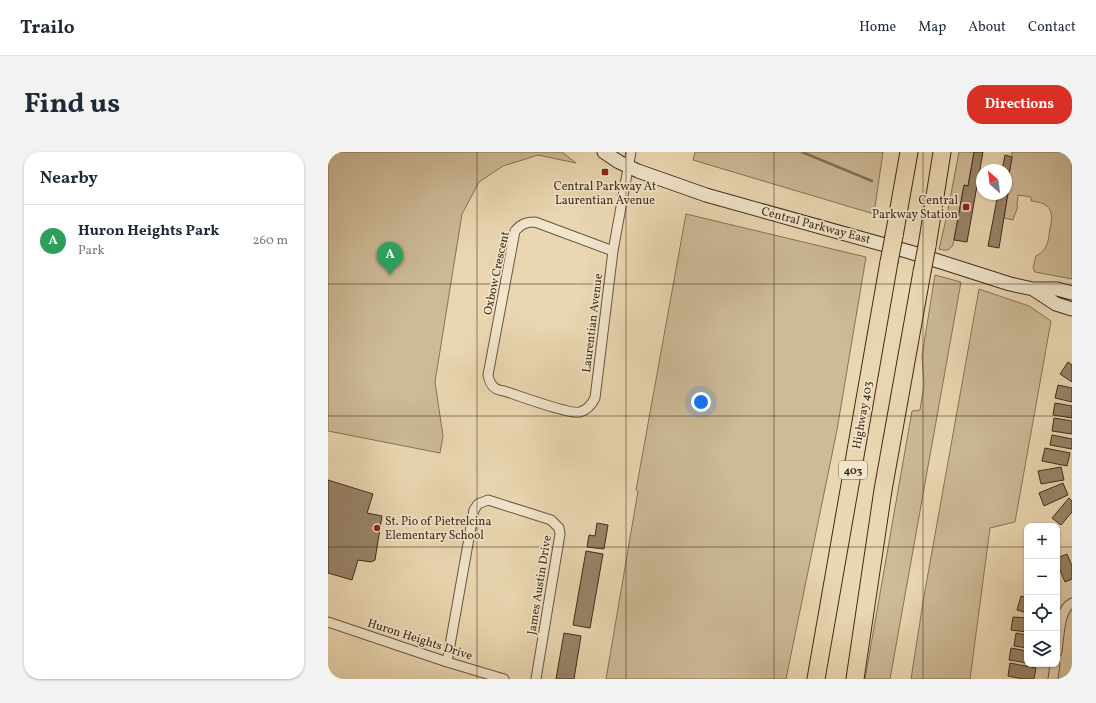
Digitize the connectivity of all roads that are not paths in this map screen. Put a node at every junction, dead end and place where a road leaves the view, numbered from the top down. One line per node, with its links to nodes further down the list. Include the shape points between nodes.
1 (604, 152): 5 (street, Central Parkway East)
2 (631, 152): 5 (street, Laurentian Avenue)
3 (909, 152): 18 (highway, Highway 403 / 403, bridge)
4 (942, 152): 19 (highway, bridge, via 884,490)
5 (629, 166): 6 (street, Laurentian Avenue); 7 (street, Central Parkway East, via 706,195)
6 (613, 251): 10 (street, Laurentian Avenue, via 595,398 591,405 586,410 574,413); 10 (street, Oxbow Crescent, via 535,222 520,225 515,231 488,375 492,387)
7 (1033, 289): 8 (street, Central Parkway East, via 1057,289); 9 (street, Central Parkway East, via 1056,304)
8 (1072, 293)
9 (1072, 309)
10 (504, 391)
11 (1072, 603): 13 (street, via 1065,608)
12 (328, 622): 14 (street, Huron Heights Drive)
13 (1060, 633)
14 (447, 662): 16 (street, Huron Heights Drive); 17 (street, James Austin Drive, via 474,510 478,504 488,500 552,520 559,528)
15 (1055, 667): 20 (street)
16 (504, 679)
17 (536, 679)
18 (816, 679)
19 (855, 679)
20 (1053, 679)

